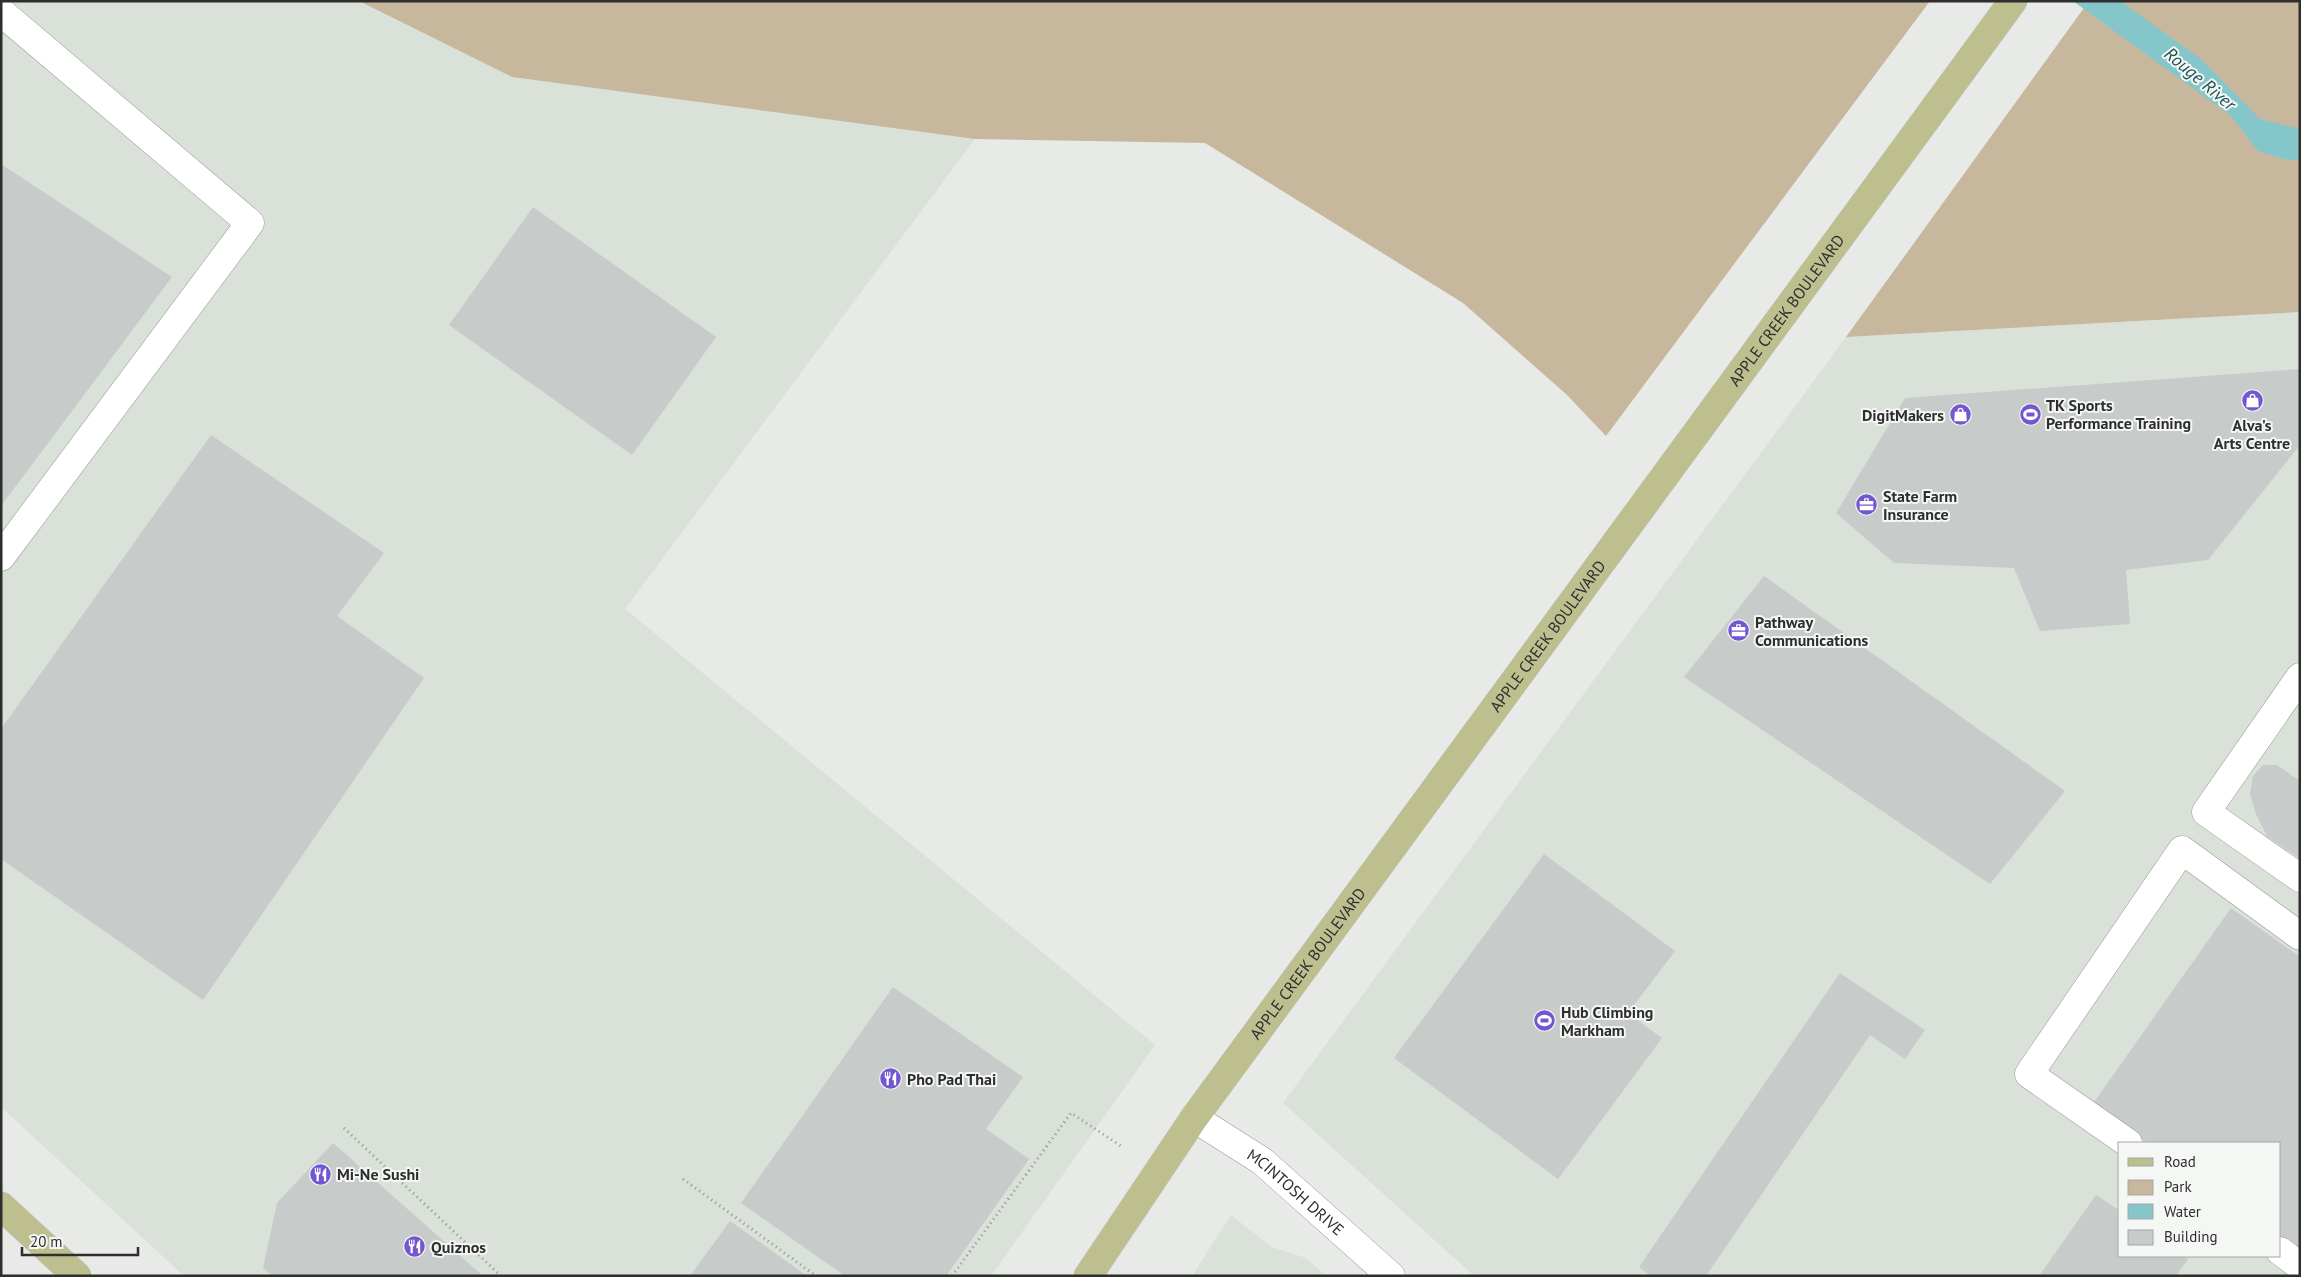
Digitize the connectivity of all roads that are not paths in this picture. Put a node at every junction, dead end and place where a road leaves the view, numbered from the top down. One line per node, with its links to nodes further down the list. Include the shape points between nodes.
1 (2007, 10): 7 (main road, APPLE CREEK BOULEVARD)
2 (1, 12): 3 (street, via 250,223)
3 (1, 557)
4 (2300, 677): 5 (street, via 2206,812)
5 (2300, 878)
6 (2300, 936): 8 (street, via 2182,850 2030,1074)
7 (1194, 1118): 13 (main road, APPLE CREEK BOULEVARD); 14 (street, MCINTOSH DRIVE, via 1262,1161)
8 (2127, 1142)
9 (1, 1206): 12 (main road)
10 (2281, 1252): 11 (street)
11 (2300, 1266)
12 (78, 1276)
13 (1088, 1276)
14 (1391, 1276)

